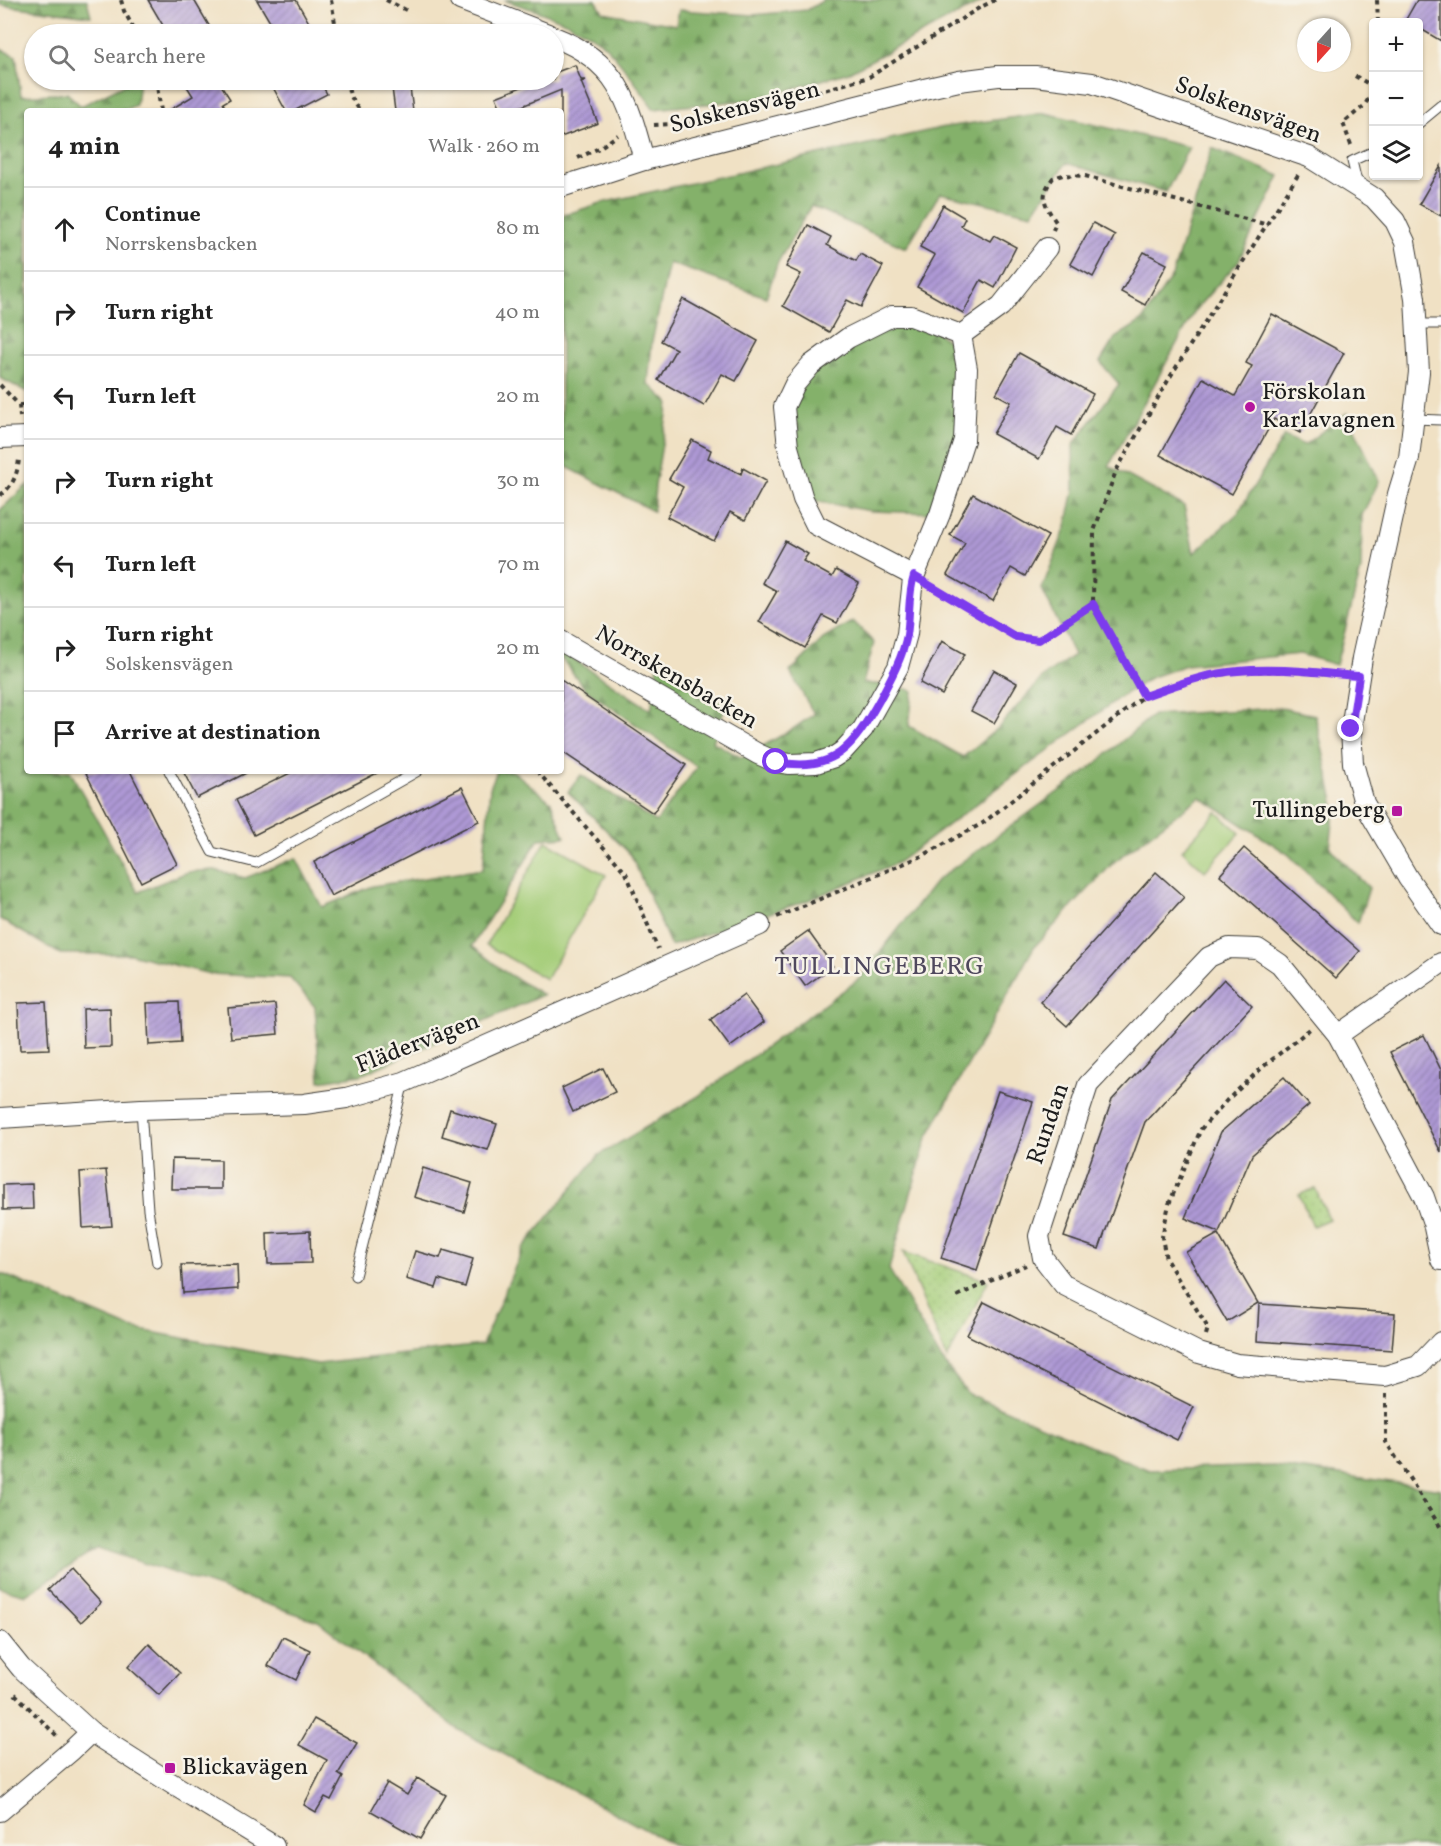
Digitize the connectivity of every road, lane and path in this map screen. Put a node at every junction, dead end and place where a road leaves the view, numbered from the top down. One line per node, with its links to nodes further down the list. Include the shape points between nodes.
1 (121, 0): 9 (path)
2 (332, 0): 10 (path)
3 (386, 0): 7 (path)
4 (460, 0): 11 (street)
5 (995, 0): 17 (path, via 869,77)
6 (1377, 0): 8 (path)
7 (406, 10)
8 (1378, 18)
9 (132, 24)
10 (336, 24)
11 (522, 24)
12 (564, 40): 24 (street, via 581,48 614,78)
13 (1354, 76): 14 (path)
14 (1369, 85)
15 (158, 90): 20 (path)
16 (349, 90): 21 (path)
17 (811, 94)
18 (1369, 97): 29 (path, via 1343,123 1351,142)
19 (1441, 105): 22 (lane)
20 (161, 108)
21 (358, 108)
22 (1423, 121)
23 (709, 122): 24 (path)
24 (635, 126): 27 (street); 28 (path)
25 (1369, 154): 29 (lane)
26 (1309, 158): 27 (street, Solskensvägen, via 1092,83 998,76 959,81); 31 (street, Solskensvägen); 32 (path)
27 (644, 160): 30 (street, Solskensvägen)
28 (571, 161)
29 (1352, 161): 31 (lane)
30 (564, 186)
31 (1358, 187): 34 (street, Solskensvägen, via 1395,221 1405,242)
32 (1268, 225): 33 (path, via 1085,176 1063,175 1053,178 1043,197 1056,222); 44 (path, via 1170,377 1116,471 1094,531)
33 (1047, 248): 36 (street, via 1001,306)
34 (1415, 324): 35 (lane); 39 (street, Solskensvägen, via 1419,372)
35 (1441, 324)
36 (961, 334): 43 (street, Norrskensbacken, via 967,369 963,440 940,514); 43 (street, via 910,316 892,316 848,338 812,365 795,384 784,407 788,447 803,499 816,525)
37 (0, 385): 38 (path, via 19,405)
38 (24, 405)
39 (1413, 419): 40 (lane); 46 (street, Solskensvägen, via 1409,458)
40 (1441, 420)
41 (24, 437): 42 (street)
42 (0, 438)
43 (914, 576): 44 (path, via 1016,637 1028,640 1039,640); 45 (street, Norrskensbacken, via 907,634 898,667 863,729 843,751 816,763 776,762 758,754)
44 (1093, 604): 47 (path)
45 (564, 643)
46 (1359, 676): 47 (path, via 1238,671 1200,678); 52 (street, Solskensvägen, via 1351,729 1353,763 1364,803)
47 (1144, 696): 51 (path, via 983,823 922,856)
48 (171, 774): 49 (lane, via 212,852 256,863)
49 (413, 774)
50 (540, 774): 54 (path, via 626,873)
51 (760, 925): 54 (street, Flädervägen)
52 (1441, 925)
53 (1441, 963): 56 (street)
54 (665, 966): 57 (street, Flädervägen)
55 (1324, 1018): 56 (street, Rundan); 60 (street, Rundan, via 1280,964 1258,949 1229,948 1209,957 1088,1085 1039,1236); 66 (path, via 1234,1093 1201,1129 1169,1204 1162,1237 1166,1259 1208,1328)
56 (1338, 1035): 61 (street, Rundan, via 1424,1197)
57 (404, 1082): 58 (street, Flädervägen, via 346,1098 304,1104); 63 (lane)
58 (141, 1109): 59 (street, Flädervägen); 62 (lane, via 148,1210)
59 (0, 1118)
60 (1043, 1258): 64 (path); 66 (street, via 1064,1285)
61 (1441, 1260)
62 (157, 1263)
63 (355, 1276)
64 (957, 1296)
65 (1441, 1342): 67 (street, via 1418,1366)
66 (1198, 1353): 67 (street, via 1237,1364)
67 (1385, 1376): 68 (path, via 1386,1442)
68 (1441, 1528)
69 (0, 1642): 71 (street, via 21,1668)
70 (8, 1686): 72 (path)
71 (91, 1732): 73 (street); 74 (street)
72 (64, 1743)
73 (0, 1811)
74 (274, 1846)

